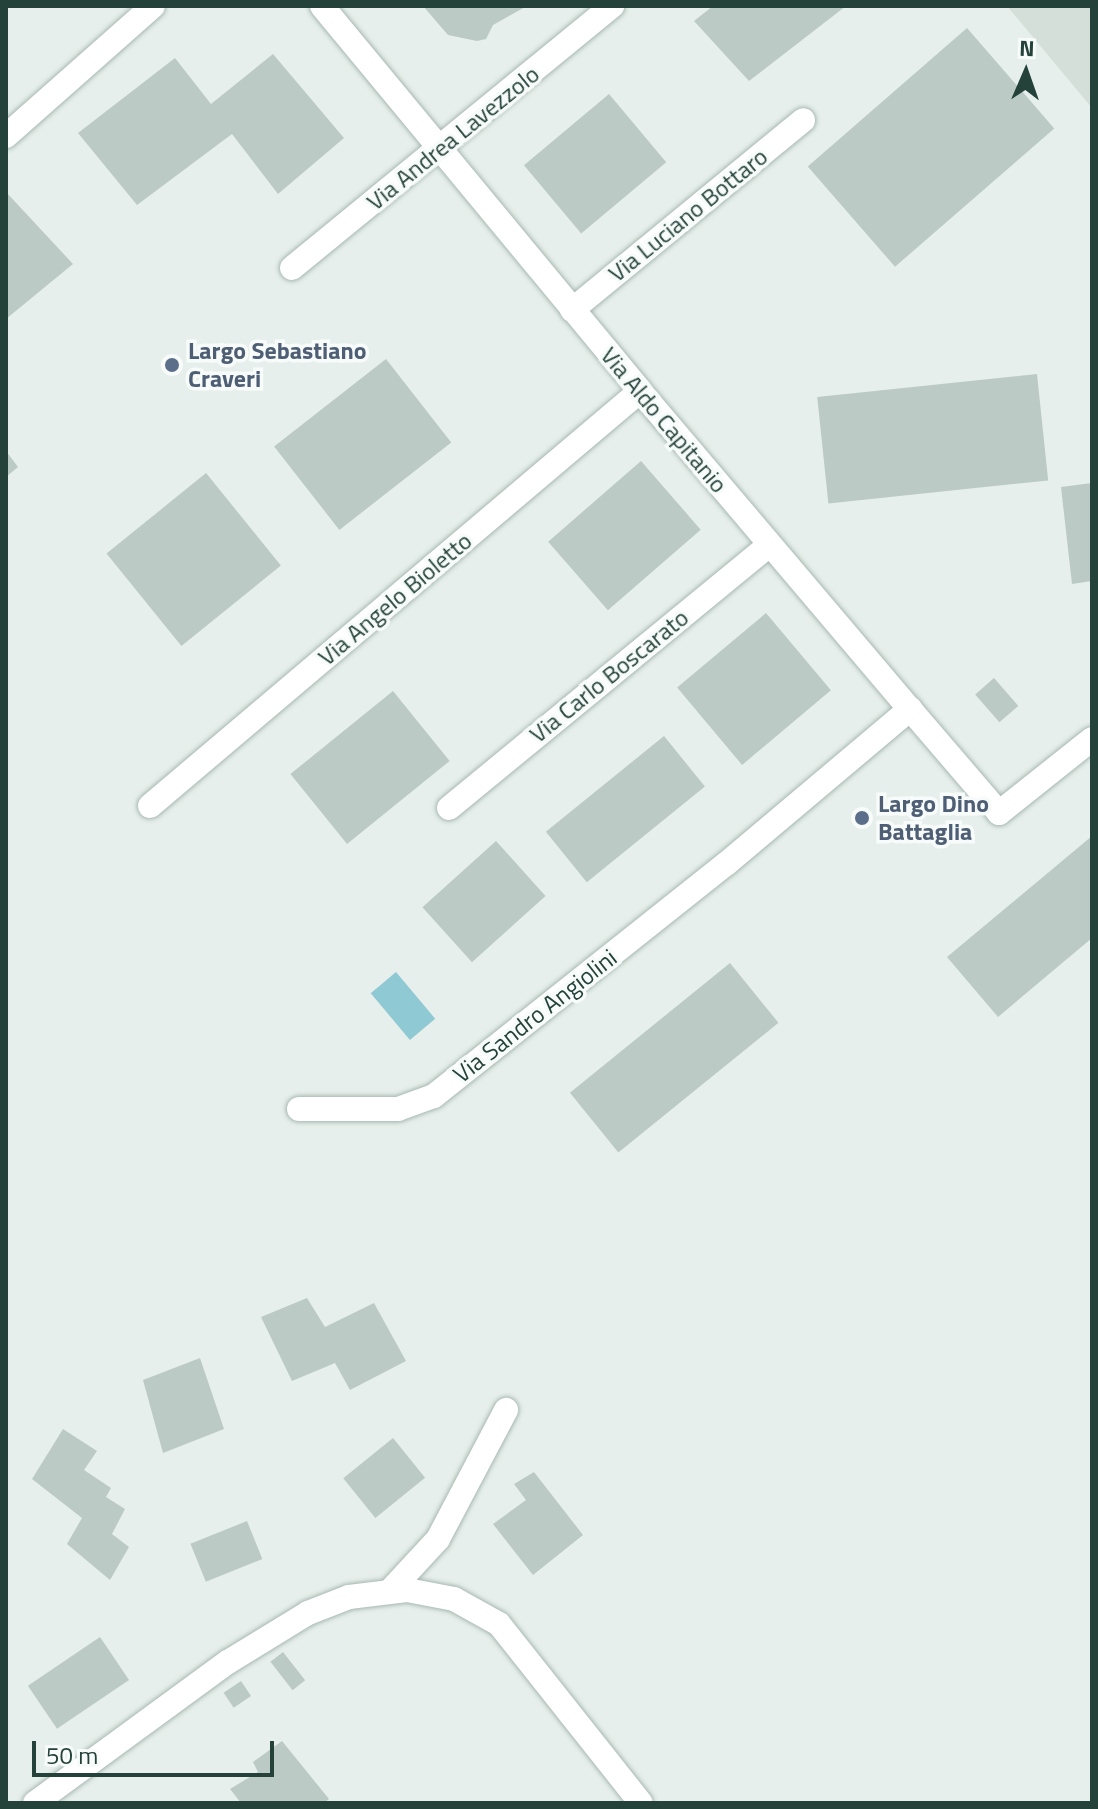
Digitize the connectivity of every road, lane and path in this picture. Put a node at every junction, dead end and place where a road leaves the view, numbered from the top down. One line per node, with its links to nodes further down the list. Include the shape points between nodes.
1 (153, 6): 5 (street)
2 (322, 6): 6 (street, Via Aldo Capitanio)
3 (612, 6): 6 (street, Via Andrea Lavezzolo)
4 (803, 120): 8 (street, Via Luciano Bottaro)
5 (6, 136)
6 (439, 150): 7 (street, Via Andrea Lavezzolo); 8 (street, Via Aldo Capitanio)
7 (292, 268)
8 (572, 310): 9 (street, Via Aldo Capitanio)
9 (640, 391): 10 (street, Via Aldo Capitanio); 13 (street, Via Angelo Bioletto)
10 (769, 545): 11 (street, Via Aldo Capitanio); 14 (street, Via Carlo Boscarato)
11 (910, 709): 12 (street, via 999,813); 15 (street, Via Sandro Angiolini, via 744,849 425,1102 398,1109)
12 (1092, 739)
13 (150, 806)
14 (449, 808)
15 (299, 1109)
16 (506, 1410): 17 (street, via 438,1539)
17 (390, 1591): 18 (street, via 337,1600 255,1644); 19 (street, via 454,1599 499,1624)
18 (35, 1803)
19 (641, 1803)

